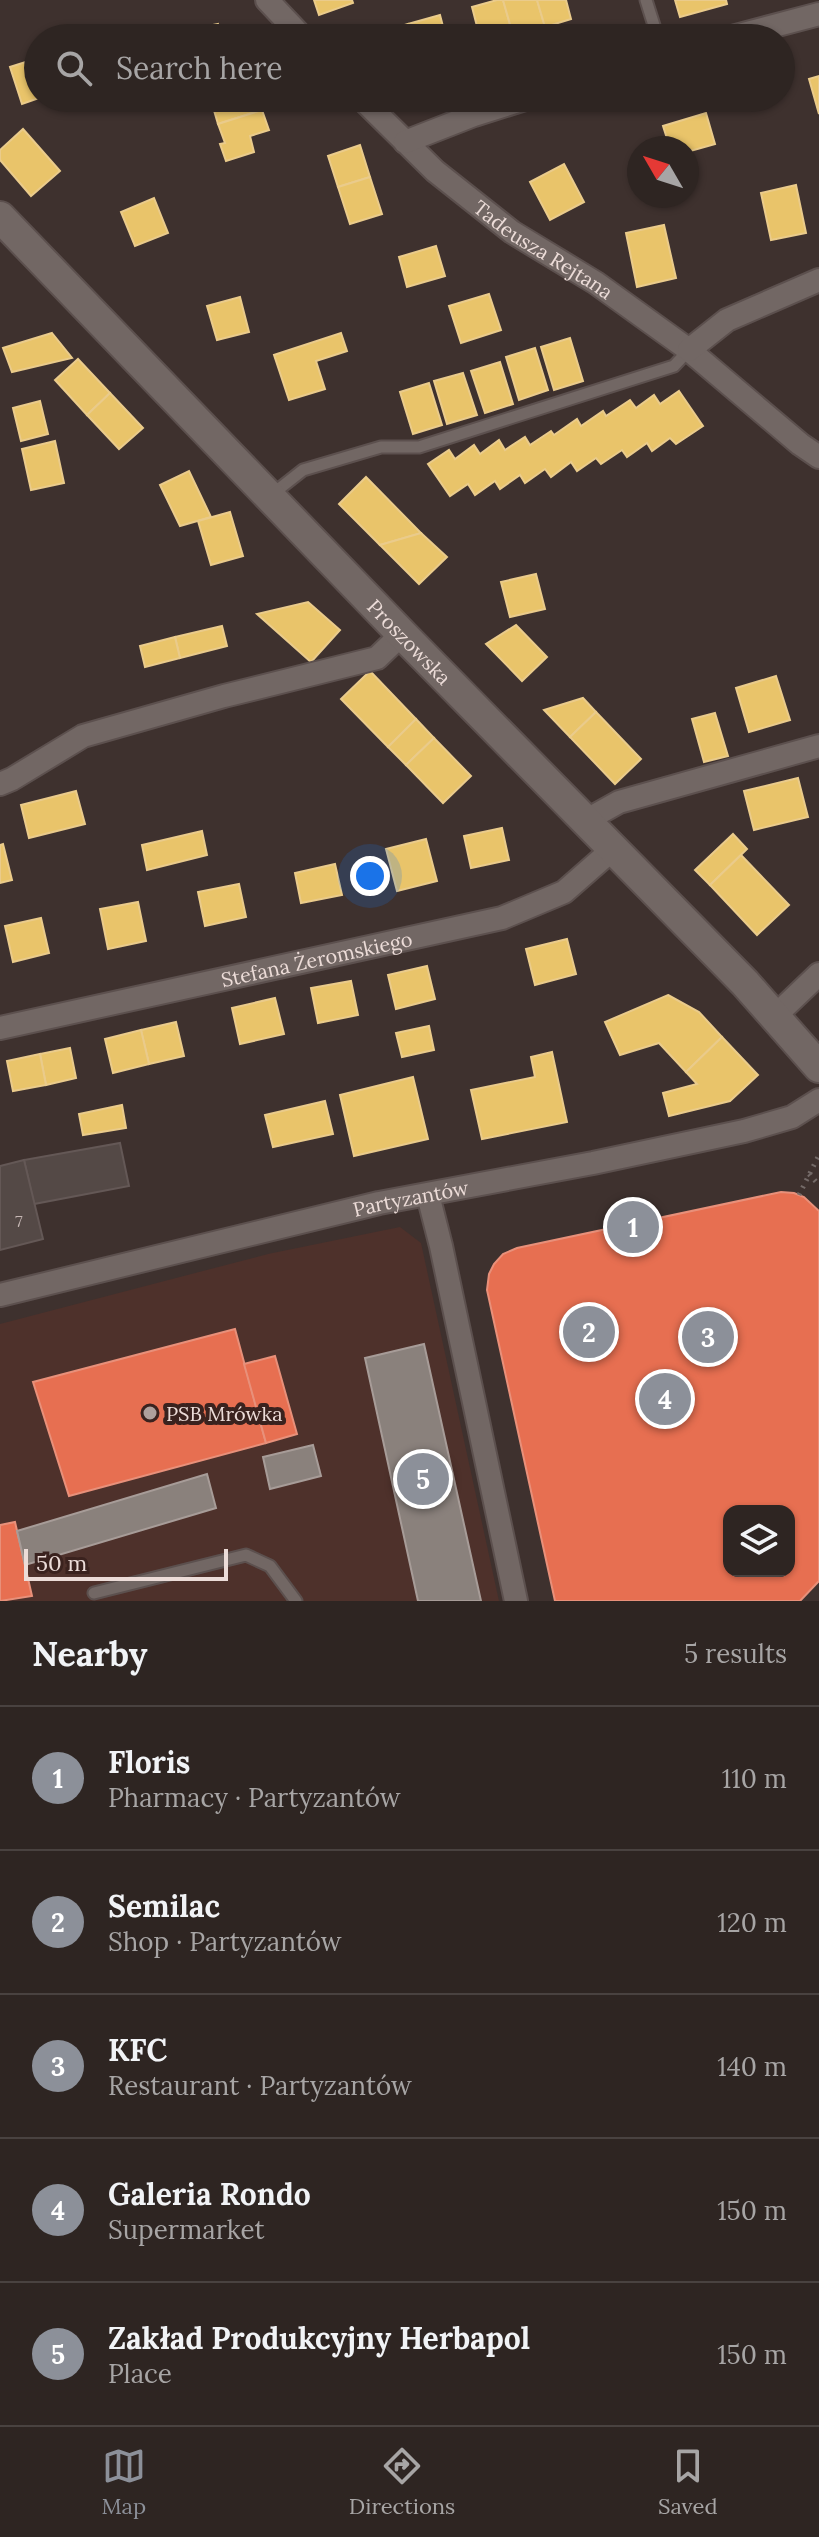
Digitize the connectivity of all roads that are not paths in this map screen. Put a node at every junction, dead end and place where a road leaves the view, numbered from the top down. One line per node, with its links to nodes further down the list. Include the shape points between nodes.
1 (267, 0): 4 (street)
2 (646, 0): 5 (lane)
3 (819, 14): 6 (street)
4 (290, 24)
5 (654, 24)
6 (781, 24)
7 (375, 112): 9 (street, Tadeusza Rejtana)
8 (484, 112): 9 (street)
9 (405, 142): 12 (street, Tadeusza Rejtana, via 512,232 596,283)
10 (0, 217): 14 (main road, Proszowska)
11 (819, 280): 12 (street, via 727,320)
12 (689, 350): 13 (street, Tadeusza Rejtana); 14 (lane, via 674,366 419,447 381,447 303,470)
13 (819, 457)
14 (270, 496): 15 (main road, Proszowska)
15 (402, 634): 17 (street, via 377,658 83,736); 18 (main road, Proszowska)
16 (819, 746): 18 (street, via 619,802)
17 (0, 784)
18 (585, 821): 19 (main road, Proszowska)
19 (613, 849): 21 (main road, Proszowska); 22 (street, Stefana Żeromskiego, via 564,892 502,918)
20 (819, 974): 21 (street)
21 (775, 1016): 23 (main road, Proszowska)
22 (0, 1028)
23 (819, 1067)
24 (819, 1100): 25 (street, Partyzantów, via 792,1117 744,1131)
25 (428, 1195): 26 (street, Partyzantów); 29 (street)
26 (0, 1295)
27 (94, 1593): 28 (lane, via 246,1555 270,1566)
28 (296, 1601)
29 (516, 1601)

